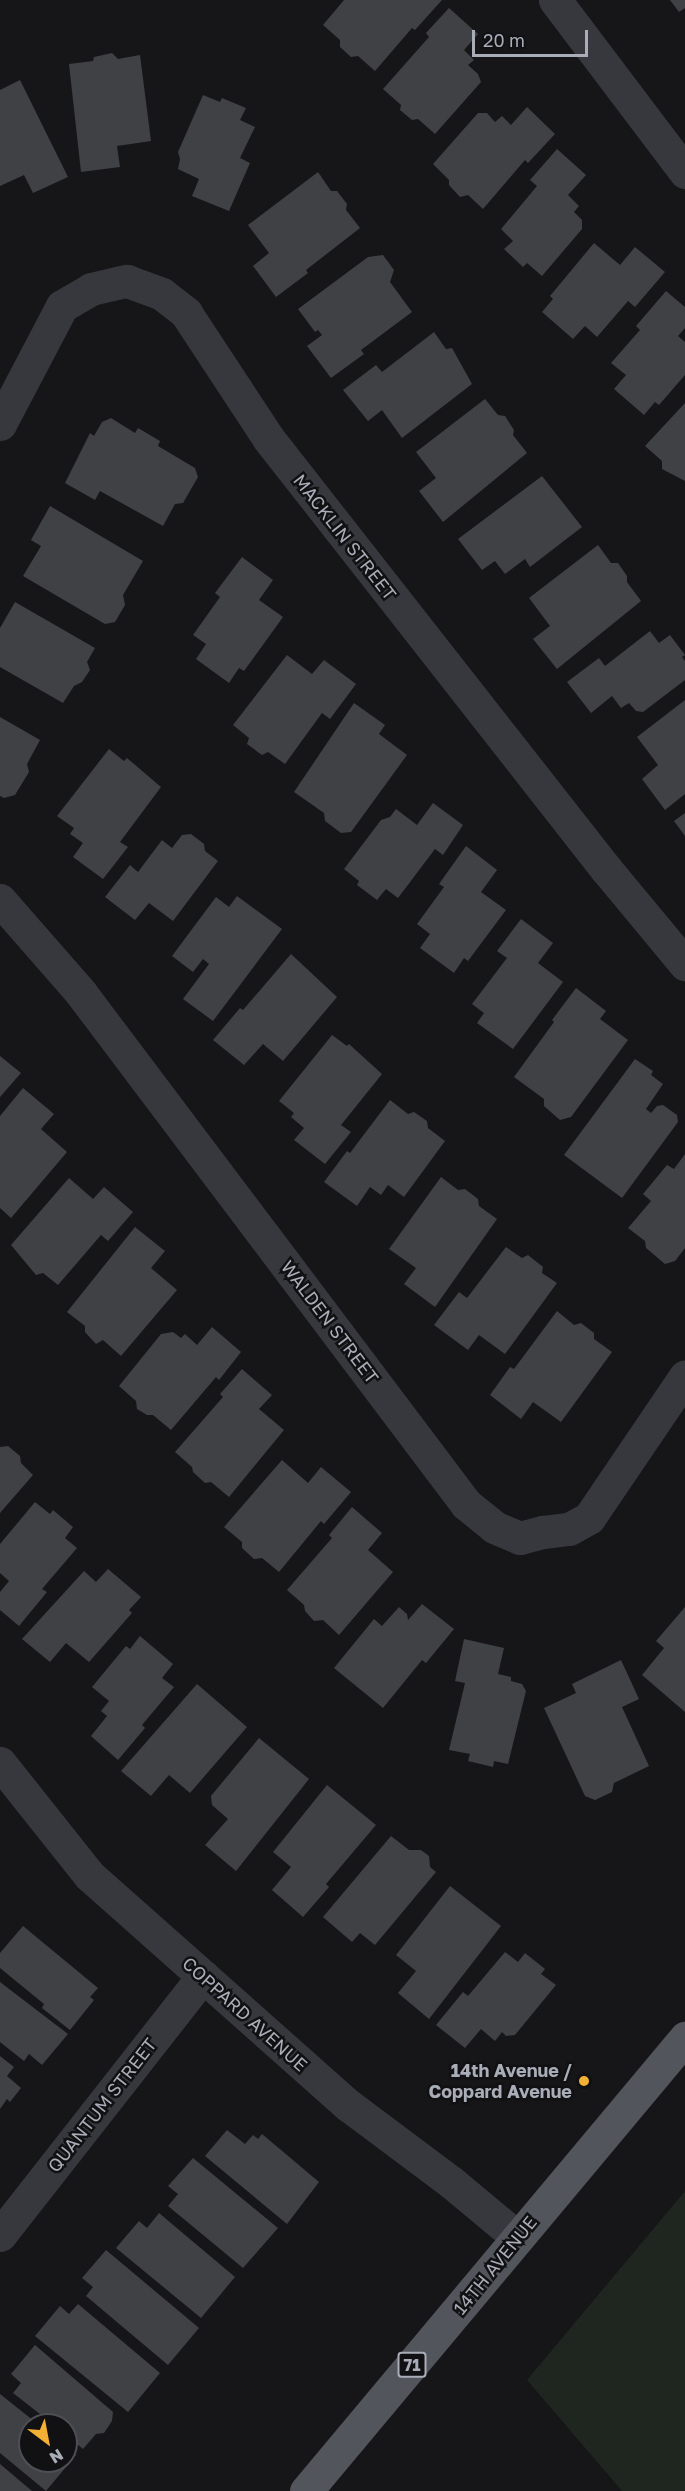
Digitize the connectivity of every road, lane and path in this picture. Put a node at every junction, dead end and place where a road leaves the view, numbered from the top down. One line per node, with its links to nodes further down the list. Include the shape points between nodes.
1 (555, 0): 2 (street)
2 (685, 172)
3 (0, 424): 5 (street, MACKLIN STREET, via 62,306 91,289 127,281 162,294 186,313 268,438)
4 (0, 900): 6 (street, WALDEN STREET, via 81,993 466,1504 494,1527 520,1538 569,1529 589,1518)
5 (685, 964)
6 (685, 1376)
7 (0, 1763): 8 (street, COPPARD AVENUE, via 90,1875)
8 (203, 1976): 10 (street, QUANTUM STREET); 11 (street, COPPARD AVENUE, via 348,2105)
9 (685, 2038): 11 (main road, 14TH AVENUE / 71)
10 (0, 2235)
11 (517, 2237): 12 (main road, 14TH AVENUE / 71)
12 (306, 2491)

